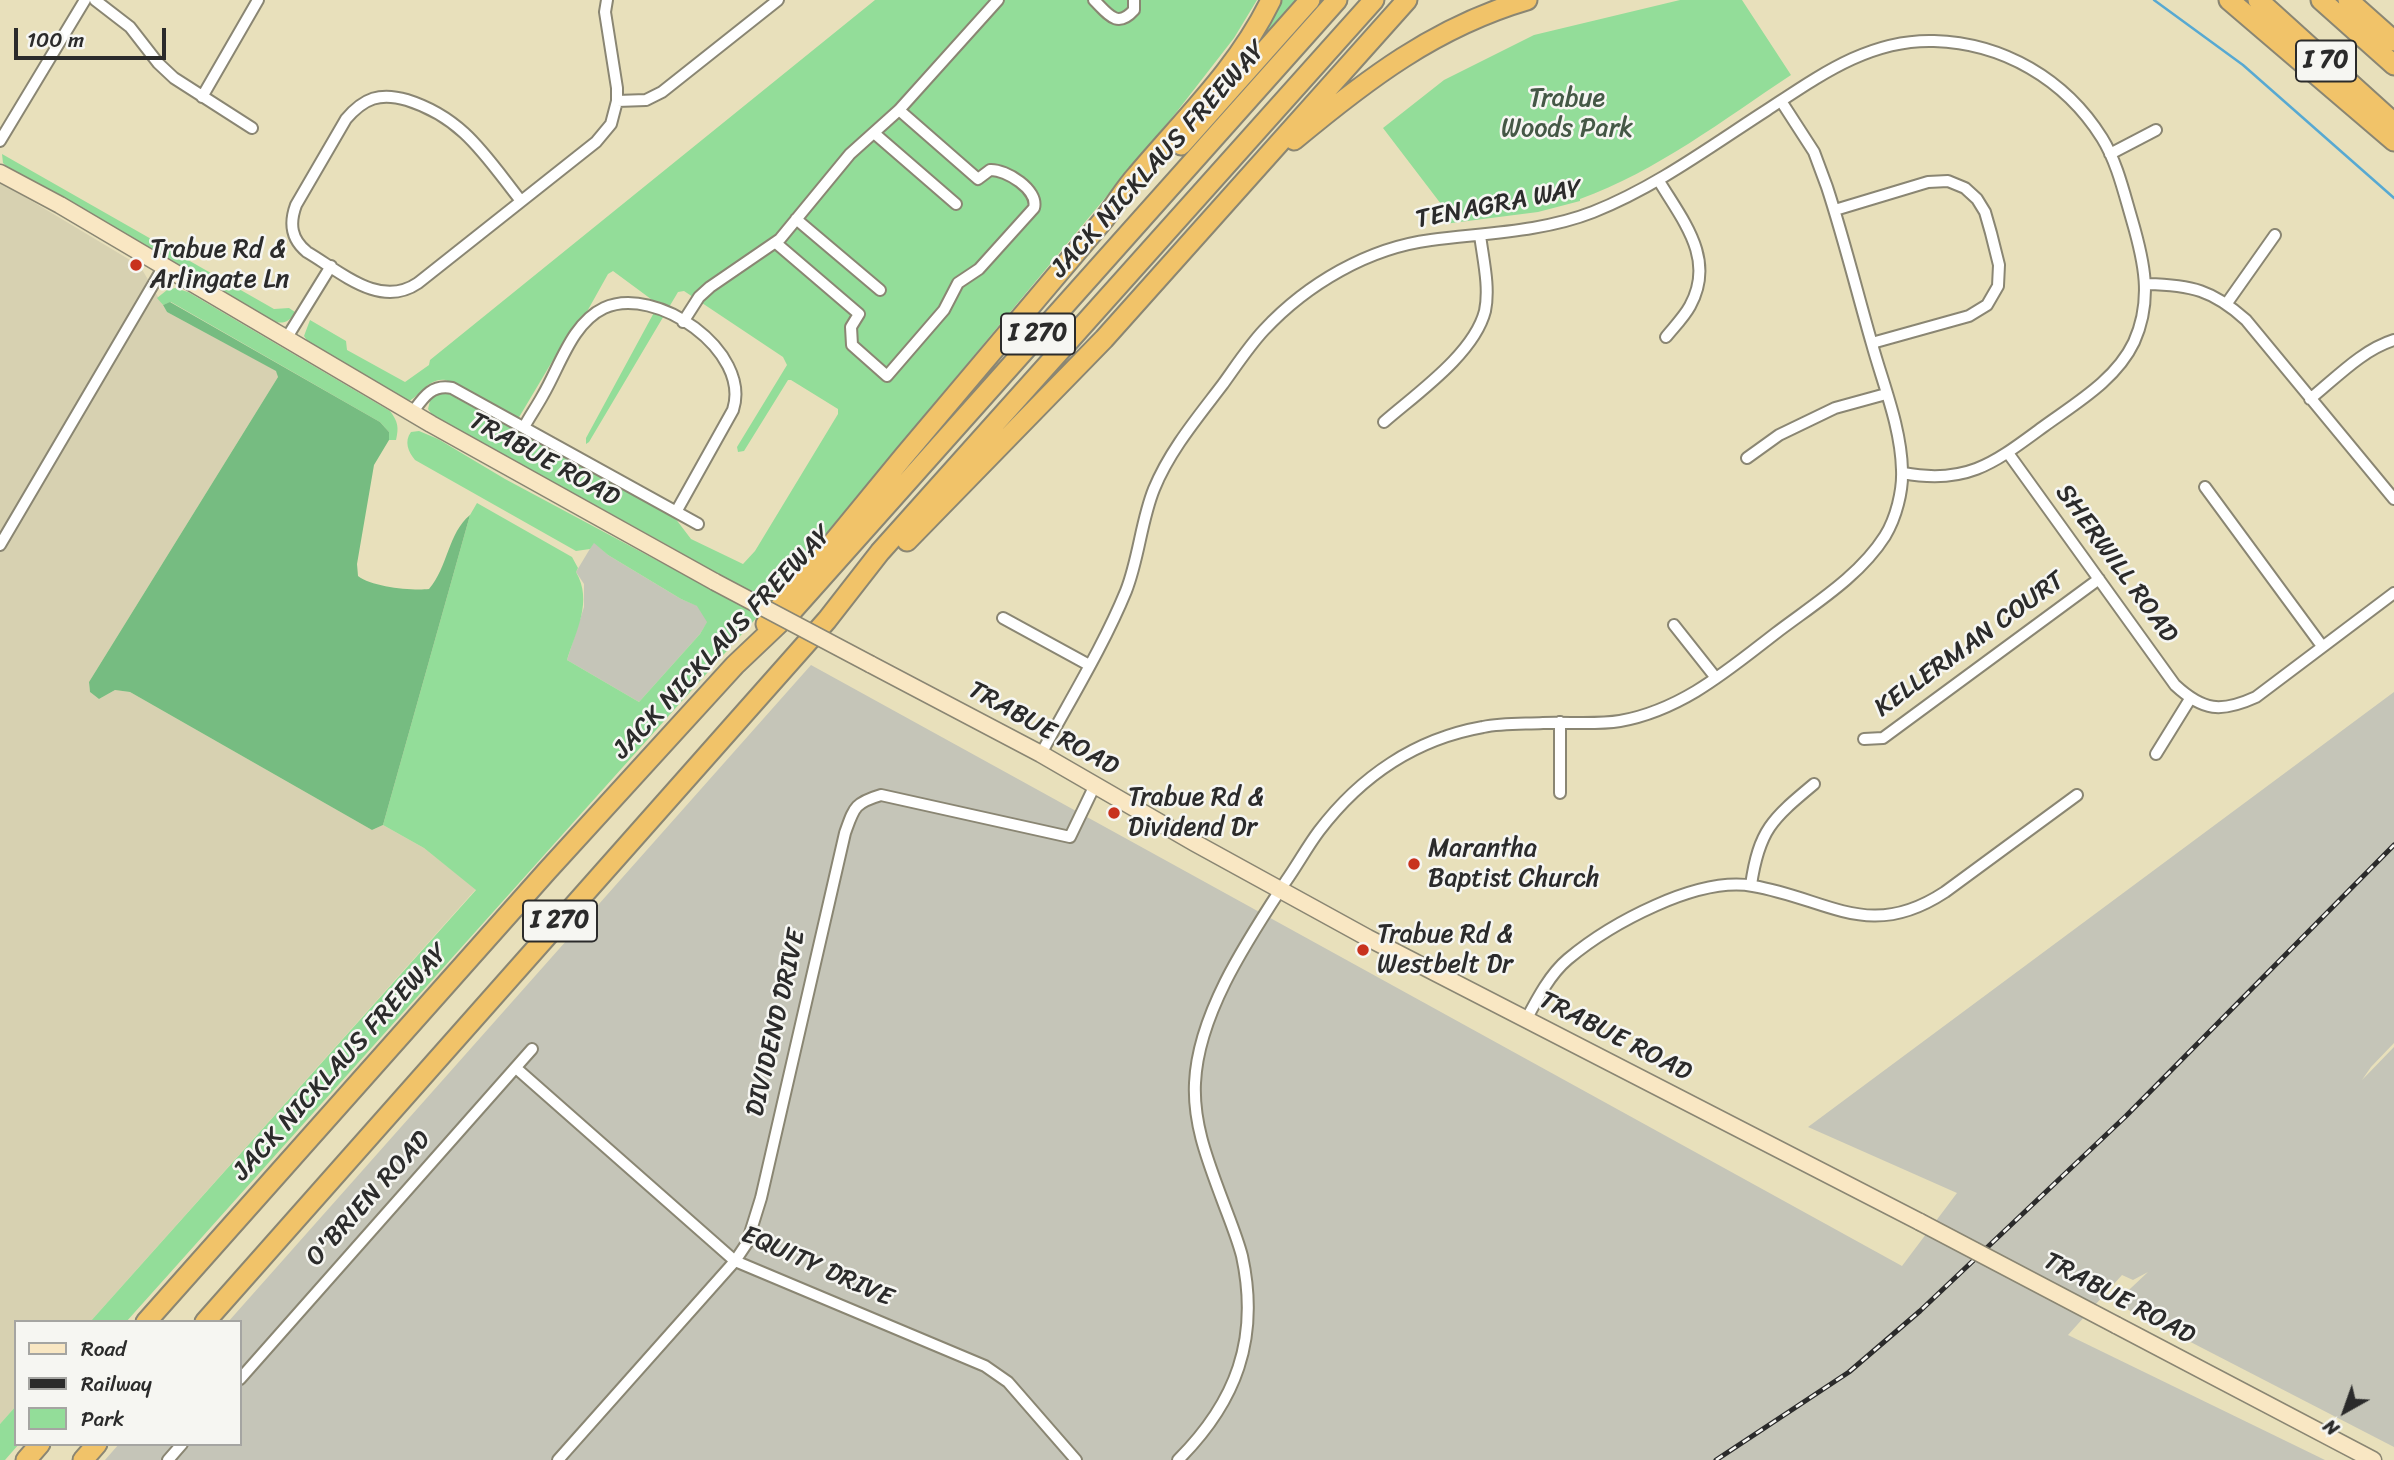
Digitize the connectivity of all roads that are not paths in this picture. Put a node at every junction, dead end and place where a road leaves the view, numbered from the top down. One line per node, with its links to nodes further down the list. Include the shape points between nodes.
1 (85, 0): 31 (street)
2 (95, 0): 23 (street, via 130,27 166,72)
3 (258, 0): 23 (street)
4 (607, 0): 25 (street)
5 (778, 0): 25 (street, via 662,92 646,100)
6 (998, 0): 26 (street)
7 (1094, 0): 8 (street, via 1120,20 1134,10)
8 (1134, 0)
9 (1271, 0): 40 (highway, via 1233,64)
10 (1310, 0): 40 (highway, via 1178,148)
11 (1338, 0): 74 (highway, JACK NICKLAUS FREEWAY / I 270, via 793,610)
12 (1374, 0): 71 (highway, JACK NICKLAUS FREEWAY / I 270, via 880,552)
13 (1407, 0): 35 (highway)
14 (1527, 0): 35 (highway, via 1467,22 1391,63)
15 (2228, 0): 32 (highway)
16 (2258, 0): 27 (highway, I 70)
17 (2321, 0): 22 (highway, I 70)
18 (2348, 0): 21 (highway)
19 (2361, 0): 20 (highway)
20 (2394, 31)
21 (2394, 41)
22 (2394, 65)
23 (202, 97): 28 (street)
24 (1781, 101): 33 (street, TENAGRA WAY, via 1873,48 1930,40 1959,43 1987,48 2036,71 2079,110); 36 (street, TENAGRA WAY); 39 (street, via 1814,152)
25 (617, 102): 37 (street, via 611,124 596,142)
26 (899, 110): 30 (street); 44 (street, via 978,178 989,170 1006,172 1034,194 1036,201 979,269 958,283 944,310 887,376 852,345 851,327 859,314)
27 (2394, 122)
28 (252, 128)
29 (2156, 130): 33 (street)
30 (874, 132): 38 (street); 41 (street)
31 (0, 141)
32 (2394, 141)
33 (2110, 154): 47 (street, TENAGRA WAY)
34 (0, 173): 46 (main road, TRABUE ROAD)
35 (1252, 173): 71 (highway, via 1104,339)
36 (1659, 181): 42 (street, TENAGRA WAY, via 1590,213); 51 (street, via 1694,241 1701,276 1688,310)
37 (521, 201): 45 (street, via 402,292 374,291); 45 (street, via 454,122 399,98 371,98 356,106 346,119 292,214 292,230 300,246)
38 (956, 204)
39 (1835, 210): 54 (street); 54 (street, via 1928,182 1948,181 1977,199 1992,233 1999,276 1987,304 1969,316)
40 (1105, 218): 74 (highway, via 783,600)
41 (796, 219): 44 (street); 48 (street)
42 (1480, 235): 58 (street, via 1487,295 1475,334 1449,365); 75 (street, TENAGRA WAY, via 1425,240 1338,271 1265,329 1171,456 1154,489 1129,585)
43 (2275, 235): 49 (street)
44 (776, 243): 50 (street, via 710,287)
45 (331, 266): 52 (street)
46 (164, 267): 52 (main road, TRABUE ROAD); 67 (street)
47 (2147, 284): 49 (street, via 2192,287); 60 (street, via 2140,327 2123,360 2092,391)
48 (880, 290)
49 (2227, 303): 56 (street)
50 (683, 321): 59 (street, via 635,303 614,305 594,314 577,332); 65 (street, via 723,354 733,373 736,397)
51 (1666, 337)
52 (286, 339): 57 (main road, TRABUE ROAD)
53 (2394, 341): 56 (street, via 2367,353)
54 (1872, 343): 55 (street)
55 (1886, 394): 61 (street, via 1835,408 1779,435); 62 (street)
56 (2310, 399): 64 (street)
57 (412, 413): 59 (street, via 425,395 446,387); 80 (main road, TRABUE ROAD, bridge, via 715,582)
58 (1384, 422)
59 (524, 427): 65 (street)
60 (2008, 453): 62 (street, via 1956,475); 68 (street, SHERWILL ROAD)
61 (1747, 458)
62 (1903, 473): 76 (street, via 1887,533 1868,559)
63 (2205, 487): 73 (street)
64 (2394, 499)
65 (676, 512): 66 (street)
66 (698, 524)
67 (0, 545)
68 (2099, 579): 77 (street, SHERWILL ROAD); 79 (street, KELLERMAN COURT, via 1883,738)
69 (2394, 593): 73 (street)
70 (1003, 618): 75 (street)
71 (827, 620): 93 (highway, JACK NICKLAUS FREEWAY / I 270)
72 (1674, 625): 76 (street)
73 (2322, 646): 77 (street, via 2256,697 2235,707 2212,708)
74 (735, 665): 92 (highway, JACK NICKLAUS FREEWAY / I 270)
75 (1089, 665): 80 (street, TENAGRA WAY)
76 (1716, 678): 78 (street, via 1678,703 1642,715 1617,722)
77 (2190, 699): 81 (street)
78 (1560, 722): 84 (street); 87 (street, via 1481,727 1402,756 1342,802)
79 (1864, 739)
80 (1041, 754): 83 (main road, TRABUE ROAD)
81 (2156, 754)
82 (1814, 784): 86 (street, via 1783,809 1764,833)
83 (1095, 785): 87 (main road, TRABUE ROAD); 91 (street, DIVIDEND DRIVE, via 1070,837 881,795 862,800 853,812 837,865 761,1198 747,1243)
84 (1560, 793)
85 (2077, 795): 86 (street, via 1945,892 1895,915 1861,916 1831,910)
86 (1751, 885): 88 (street, via 1695,890 1655,905 1601,936 1566,960)
87 (1279, 891): 88 (main road, TRABUE ROAD); 103 (street, via 1214,1007 1196,1063 1198,1129 1241,1254 1248,1313 1241,1362 1226,1399 1210,1425)
88 (1526, 1020): 104 (main road, TRABUE ROAD, bridge)
89 (532, 1049): 90 (street, O'BRIEN ROAD)
90 (516, 1068): 91 (street, EQUITY DRIVE); 94 (street, O'BRIEN ROAD)
91 (735, 1261): 101 (street, DIVIDEND DRIVE); 102 (street, EQUITY DRIVE, via 985,1366 1008,1382)
92 (148, 1320)
93 (207, 1320)
94 (242, 1377)
95 (38, 1446): 98 (highway)
96 (95, 1446): 99 (highway)
97 (180, 1446): 100 (street)
98 (26, 1460)
99 (83, 1460)
100 (168, 1460)
101 (558, 1460)
102 (1076, 1460)
103 (1178, 1460)
104 (2373, 1460)

